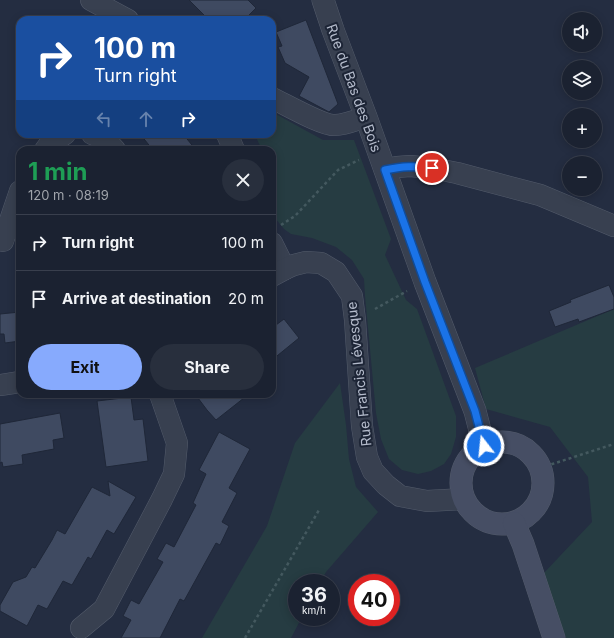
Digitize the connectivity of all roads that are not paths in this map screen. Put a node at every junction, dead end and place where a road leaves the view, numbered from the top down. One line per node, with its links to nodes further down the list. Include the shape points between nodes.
1 (91, 0): 3 (street)
2 (323, 0): 5 (street, Rue du Bas des Bois)
3 (121, 16)
4 (276, 100): 5 (street, via 326,124 335,125)
5 (366, 117): 10 (street, Rue du Bas des Bois)
6 (59, 138): 8 (street)
7 (102, 138): 9 (street)
8 (48, 146)
9 (111, 146)
10 (385, 170): 12 (street, via 410,166 457,173 540,196); 19 (street, Rue du Bas des Bois, via 475,411)
11 (16, 202): 13 (street)
12 (614, 226)
13 (3, 241)
14 (276, 248): 15 (street)
15 (278, 273): 20 (street, Rue Francis Lévesque, via 306,262 321,263 336,272 352,296 362,426 373,471 386,486 400,496 427,501)
16 (16, 383): 17 (street)
17 (0, 385)
18 (161, 398): 22 (street, via 177,443 174,474 104,609)
19 (484, 446): 20 (main road, via 466,463 461,487); 21 (main road, via 497,442 511,443 534,456 540,468 543,482 541,495 526,517)
20 (464, 499): 21 (main road, via 470,510 479,518 502,525)
21 (514, 523): 23 (main road)
22 (81, 628)
23 (554, 638)

